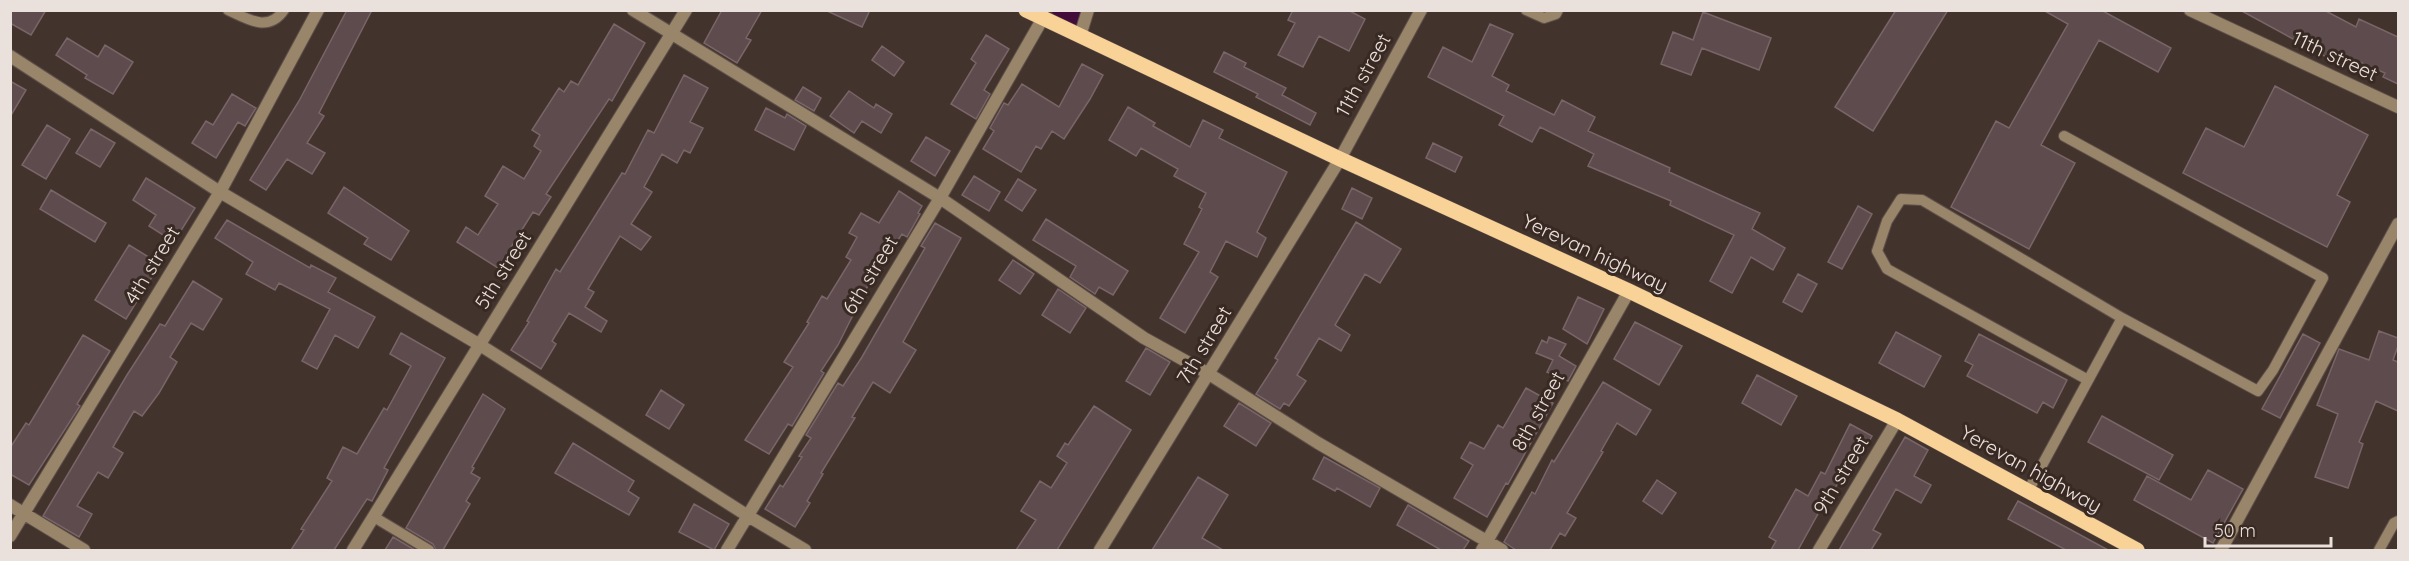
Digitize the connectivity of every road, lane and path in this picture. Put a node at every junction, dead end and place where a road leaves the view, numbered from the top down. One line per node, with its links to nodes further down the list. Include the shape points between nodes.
1 (228, 10): 2 (lane, via 263,24 272,22)
2 (284, 10)
3 (318, 10): 19 (street, 4th street)
4 (633, 10): 13 (street)
5 (686, 10): 13 (street, 5th street)
6 (1026, 10): 12 (main road, Yerevan highway)
7 (1088, 10): 14 (street)
8 (1421, 10): 18 (street, 11th street)
9 (1526, 10): 10 (lane, via 1544,18)
10 (1558, 10)
11 (2190, 10): 16 (street, 11th street)
12 (1044, 18): 14 (main road, Yerevan highway); 20 (street, 6th street)
13 (672, 34): 20 (street); 24 (street, 5th street)
14 (1080, 36): 18 (main road, Yerevan highway)
15 (10, 56): 19 (street)
16 (2398, 107)
17 (2064, 136): 23 (lane, via 2323,278 2258,390)
18 (1340, 159): 22 (main road, Yerevan highway); 25 (street, 7th street)
19 (220, 192): 24 (street); 30 (street, 4th street)
20 (940, 198): 25 (street, via 1144,338); 31 (street, 6th street)
21 (2398, 224): 45 (street)
22 (1629, 291): 27 (main road, Yerevan highway); 35 (street, 8th street)
23 (2122, 318): 26 (lane); 26 (lane, via 1922,200 1901,200 1887,221 1877,251 1887,269)
24 (480, 345): 31 (street); 32 (street, 5th street)
25 (1209, 374): 35 (street); 41 (street, 7th street)
26 (2088, 380): 28 (lane)
27 (1897, 420): 28 (main road, Yerevan highway); 43 (street, 9th street)
28 (2028, 491): 44 (main road, Yerevan highway)
29 (10, 505): 30 (street)
30 (24, 513): 34 (street, 4th street); 36 (street)
31 (748, 516): 39 (street, 6th street); 40 (street)
32 (374, 517): 37 (street, 5th street); 38 (lane)
33 (2398, 521): 46 (lane)
34 (10, 536)
35 (1485, 546): 42 (street)
36 (84, 550)
37 (353, 550)
38 (429, 550)
39 (727, 550)
40 (805, 550)
41 (1100, 550)
42 (1502, 550)
43 (1819, 550)
44 (2137, 550)
45 (2221, 550)
46 (2379, 550)

